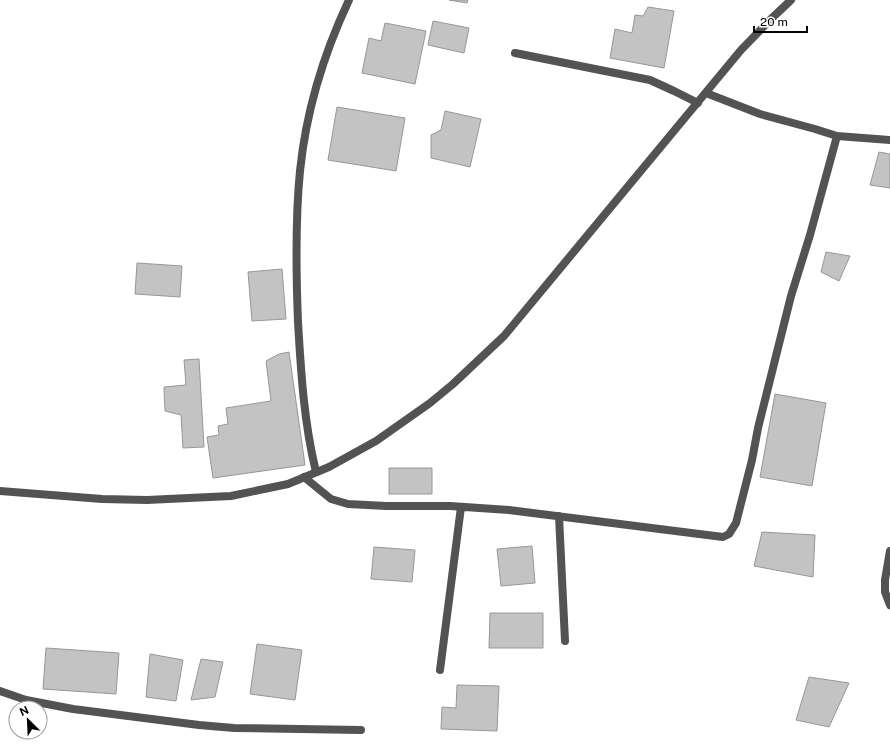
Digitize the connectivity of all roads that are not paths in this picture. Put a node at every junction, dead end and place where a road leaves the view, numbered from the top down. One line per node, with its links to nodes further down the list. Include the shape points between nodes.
1 (349, 0): 8 (street, via 330,44 315,92 300,170 296,266 301,372 310,446)
2 (791, 0): 4 (street, via 741,50)
3 (515, 53): 5 (street, via 650,80)
4 (706, 93): 5 (street); 6 (street, via 760,114)
5 (698, 104): 8 (street, via 504,336 430,403 376,441)
6 (837, 136): 7 (street); 12 (street, via 791,296 759,421 744,494 733,529 723,537)
7 (890, 140)
8 (316, 472): 9 (street)
9 (304, 477): 10 (street, via 288,484 231,496 188,499 102,499); 11 (street, via 331,499 348,504)
10 (0, 491)
11 (461, 507): 12 (street); 16 (street)
12 (559, 516): 15 (street)
13 (890, 551): 14 (street, via 885,580 885,592)
14 (890, 605)
15 (565, 641)
16 (440, 670)
17 (0, 691): 18 (street, via 60,707 199,725)
18 (361, 730)

